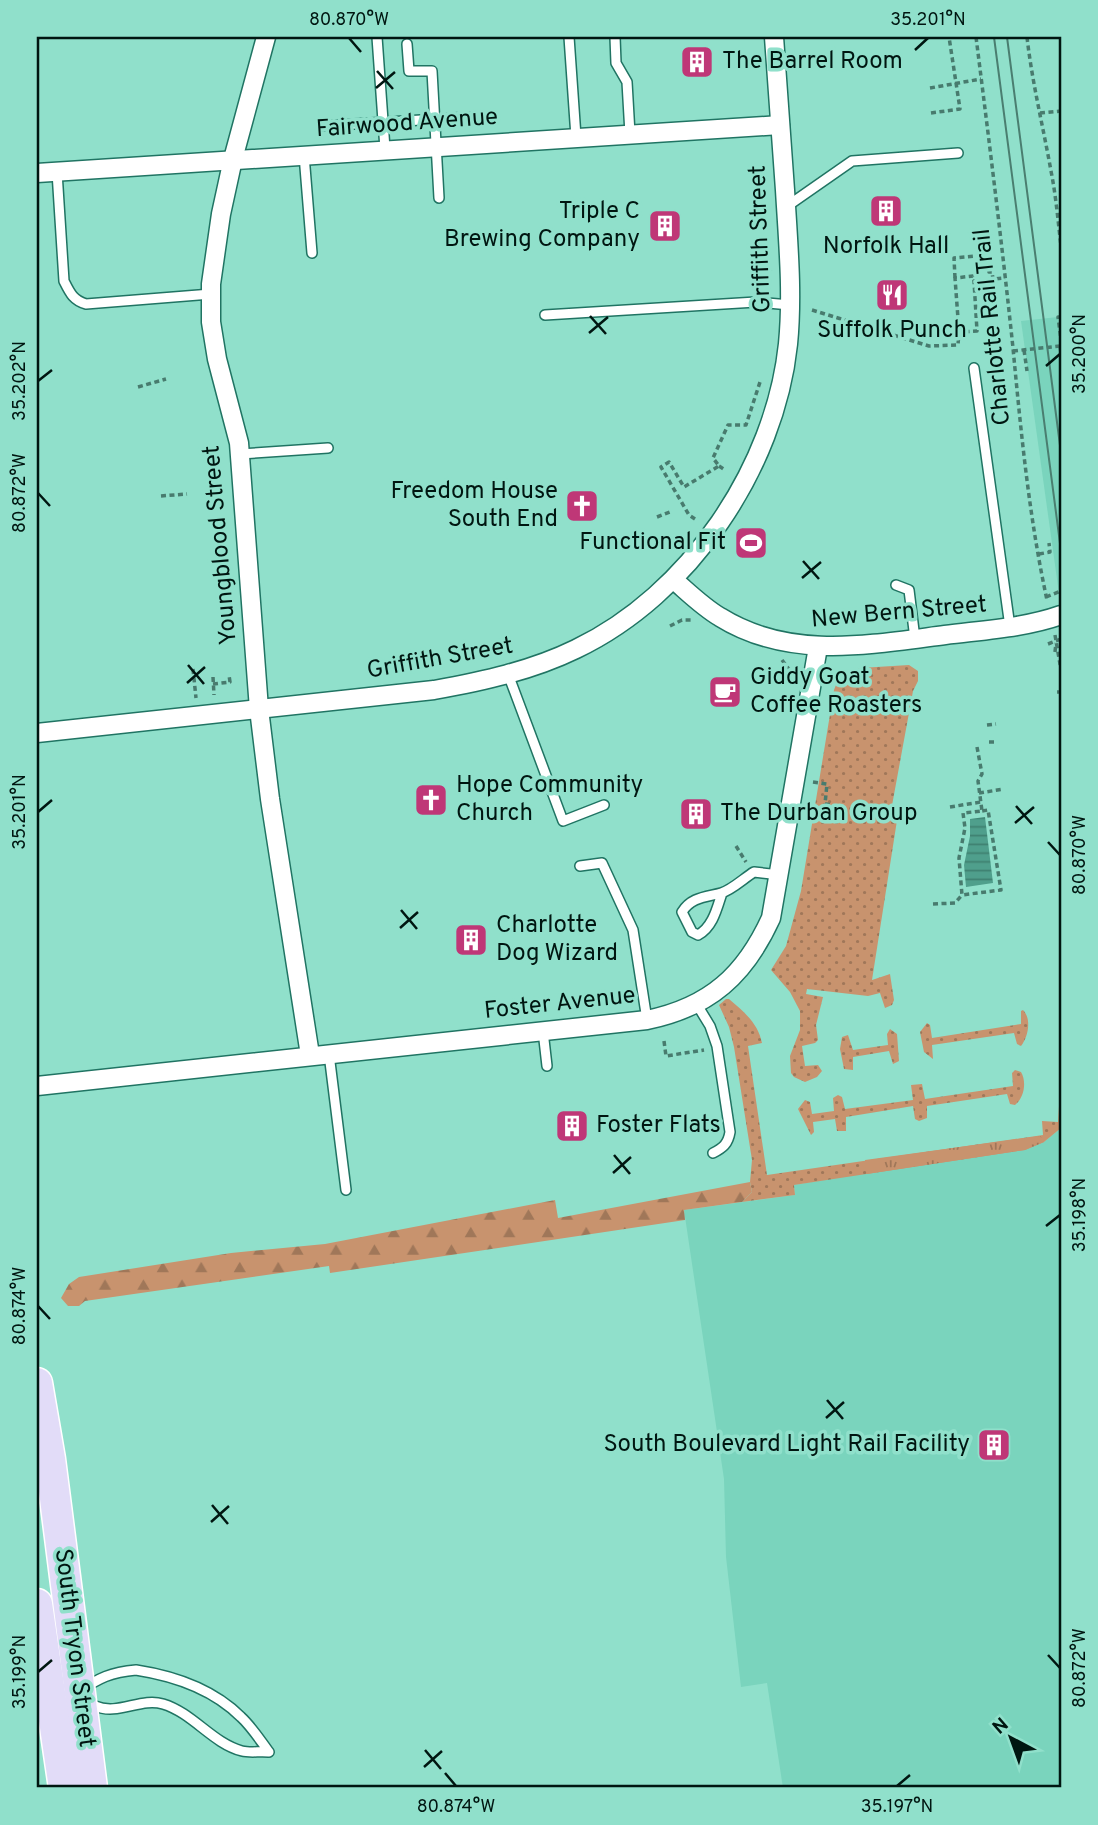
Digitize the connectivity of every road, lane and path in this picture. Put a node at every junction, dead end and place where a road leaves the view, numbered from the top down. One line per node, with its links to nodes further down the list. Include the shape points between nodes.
1 (266, 37): 27 (street, Youngblood Street)
2 (377, 37): 18 (lane)
3 (569, 37): 22 (lane)
4 (615, 37): 21 (lane, via 616,63 627,82)
5 (774, 37): 19 (street, Griffith Street)
6 (949, 37): 11 (path)
7 (976, 37): 10 (path, Charlotte Rail Trail)
8 (1027, 37): 15 (path)
9 (407, 44): 17 (lane, via 410,71 432,71)
10 (981, 79): 11 (path); 36 (path, Charlotte Rail Trail)
11 (956, 83): 12 (path); 14 (path, via 960,109)
12 (930, 88)
13 (1061, 111): 15 (path)
14 (931, 113)
15 (1040, 113): 32 (path)
16 (471, 117): 17 (lane)
17 (435, 119): 18 (lane); 23 (lane)
18 (384, 122): 20 (lane); 24 (lane)
19 (780, 125): 21 (street, Fairwood Avenue); 31 (street, Griffith Street)
20 (321, 126)
21 (630, 134): 22 (street, Fairwood Avenue)
22 (576, 137): 23 (street, Fairwood Avenue)
23 (436, 146): 24 (street, Fairwood Avenue); 30 (lane)
24 (386, 149): 26 (street, Fairwood Avenue)
25 (958, 153): 31 (lane, via 852,161)
26 (304, 155): 27 (street, Fairwood Avenue); 34 (lane)
27 (233, 159): 28 (street, Fairwood Avenue); 39 (street, Youngblood Street, via 212,265)
28 (57, 172): 29 (street, Fairwood Avenue); 39 (lane, via 64,281 77,301)
29 (37, 173)
30 (439, 198)
31 (786, 207): 41 (street, Griffith Street)
32 (1061, 246)
33 (758, 249): 40 (path, via 773,275)
34 (312, 253)
35 (955, 278): 37 (path, via 954,258 987,255); 38 (path, via 974,276); 45 (path)
36 (1005, 278): 37 (path); 49 (path, Charlotte Rail Trail)
37 (993, 279): 38 (path)
38 (974, 281): 45 (path, via 977,331)
39 (211, 294): 57 (street, Youngblood Street, via 211,322)
40 (771, 304): 41 (lane); 43 (lane)
41 (790, 305): 67 (street, Griffith Street, via 781,388 767,430 740,488 710,536)
42 (813, 310): 45 (path, via 929,346 958,345)
43 (545, 315)
44 (1061, 317): 46 (path)
45 (959, 332)
46 (1061, 340)
47 (1061, 346): 48 (path); 50 (path)
48 (1024, 350): 49 (path); 52 (path)
49 (1013, 351): 66 (path, Charlotte Rail Trail)
50 (1061, 353)
51 (974, 368): 73 (lane)
52 (1027, 371)
53 (762, 377): 58 (path, via 746,425 728,425 713,458)
54 (166, 379): 55 (path)
55 (138, 387)
56 (328, 448): 57 (lane)
57 (240, 454): 91 (street, Youngblood Street)
58 (719, 466): 59 (path); 64 (path, via 684,488 669,462 661,467)
59 (726, 470)
60 (187, 494): 61 (path)
61 (161, 496)
62 (670, 512): 63 (path)
63 (657, 517)
64 (695, 519)
65 (1049, 543): 66 (path, via 1050,552)
66 (1039, 554): 69 (path, Charlotte Rail Trail, via 1046,597)
67 (674, 580): 77 (street, New Bern Street, via 708,609 752,633); 82 (street, Griffith Street, via 632,616 578,649)
68 (896, 585): 74 (lane, via 909,590)
69 (1061, 592)
70 (1061, 615): 73 (street, New Bern Street)
71 (700, 624): 72 (path, via 682,620)
72 (670, 626)
73 (1010, 627): 74 (street, New Bern Street)
74 (915, 639): 77 (street, New Bern Street)
75 (1059, 640): 76 (path); 78 (path); 81 (path)
76 (1048, 644)
77 (818, 647): 107 (street, Foster Avenue)
78 (1055, 652)
79 (779, 658): 86 (path, via 791,672)
80 (193, 669): 88 (path)
81 (1061, 670)
82 (508, 674): 91 (street, Griffith Street, via 434,691); 102 (lane, via 563,821)
83 (229, 675): 85 (path, via 230,682)
84 (213, 677): 85 (path)
85 (214, 684): 87 (path)
86 (790, 692)
87 (214, 697)
88 (196, 700)
89 (912, 707): 90 (path)
90 (918, 708)
91 (259, 709): 94 (street, Griffith Street); 117 (street, Youngblood Street)
92 (996, 723): 93 (path)
93 (987, 725)
94 (37, 733)
95 (989, 742): 96 (path)
96 (997, 742)
97 (977, 747): 100 (path, via 982,774)
98 (813, 782): 103 (path, via 827,785 825,804)
99 (1004, 789): 100 (path)
100 (979, 793): 101 (path)
101 (981, 802): 104 (path); 105 (path)
102 (604, 805)
103 (833, 805)
104 (950, 807)
105 (982, 811): 109 (path, via 963,813); 109 (path, via 988,810 1001,890)
106 (580, 866): 112 (lane, via 602,863 633,930)
107 (780, 875): 108 (lane, via 754,872); 111 (street, Foster Avenue, via 771,918 758,945 729,981)
108 (722, 893): 108 (lane, via 701,897 684,907 681,912 692,932 705,932)
109 (962, 895): 110 (path, via 955,903)
110 (933, 904)
111 (696, 1003): 112 (street, Foster Avenue, via 673,1015); 120 (lane, via 718,1046 730,1132 723,1148)
112 (648, 1020): 113 (street, Foster Avenue)
113 (543, 1031): 116 (street, Foster Avenue); 118 (lane)
114 (664, 1041): 115 (path, via 666,1056)
115 (704, 1050)
116 (329, 1054): 117 (street, Foster Avenue); 121 (lane)
117 (310, 1055): 119 (street, Foster Avenue)
118 (547, 1066)
119 (37, 1086)
120 (713, 1153)
121 (346, 1190)
122 (37, 1383): 124 (main road, South Tryon Street, via 50,1459)
123 (37, 1604): 124 (main road, South Tryon Street)
124 (55, 1696): 124 (lane, via 112,1710 160,1703 178,1710 224,1743 243,1751 269,1752 242,1717 186,1682 165,1675 115,1672); 125 (main road, South Tryon Street); 126 (main road, South Tryon Street)
125 (64, 1788)
126 (92, 1788)

